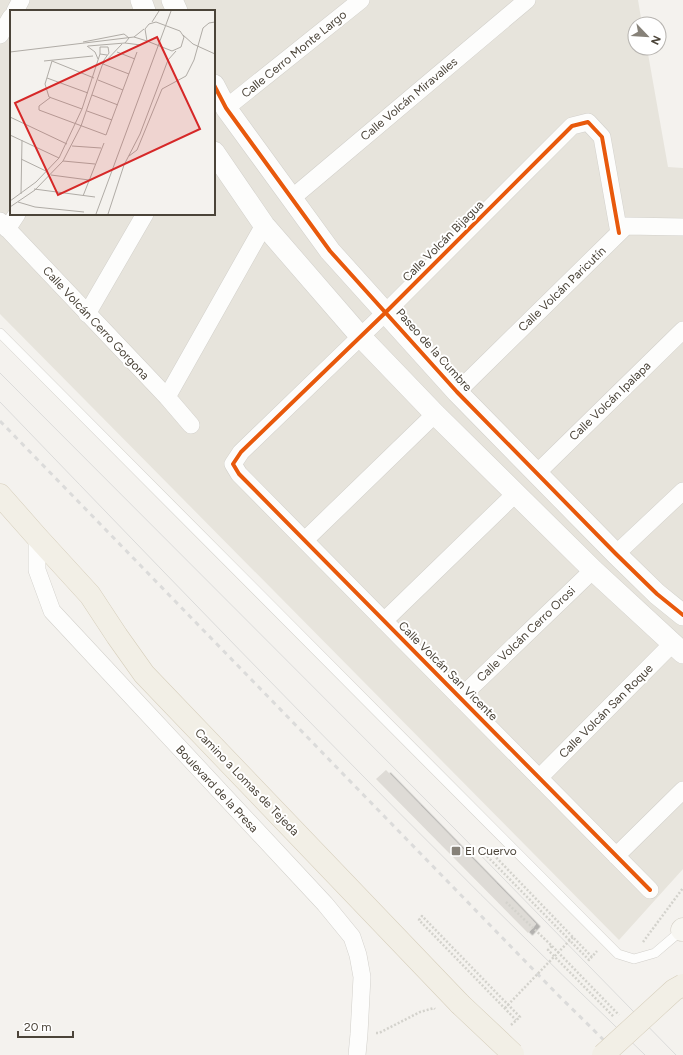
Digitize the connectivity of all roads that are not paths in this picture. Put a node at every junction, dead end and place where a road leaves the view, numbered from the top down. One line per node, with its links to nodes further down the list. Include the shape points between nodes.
1 (21, 0): 5 (street)
2 (141, 0): 6 (street)
3 (361, 0): 10 (street, Calle Cerro Monte Largo)
4 (527, 0): 12 (street, Calle Volcán Miravalles)
5 (16, 10)
6 (145, 10)
7 (10, 19): 8 (street)
8 (0, 35)
9 (215, 88): 10 (street, Paseo de la Cumbre)
10 (226, 108): 12 (street, Paseo de la Cumbre)
11 (215, 153): 16 (street)
12 (292, 198): 19 (street, Paseo de la Cumbre, via 330,251)
13 (16, 215): 15 (street)
14 (144, 215): 20 (street)
15 (4, 225): 20 (street, Calle Volcán Cerro Gorgona)
16 (264, 225): 23 (street); 25 (street)
17 (683, 227): 18 (street, Calle Volcán Paricutín, via 626,226)
18 (620, 233): 19 (street, Calle Volcán Bijagua, via 602,137 588,122 572,126); 24 (street, Calle Volcán Paricutín)
19 (386, 312): 23 (street, Calle Volcán Bijagua); 24 (street, Paseo de la Cumbre)
20 (87, 314): 25 (street, Calle Volcán Cerro Gorgona)
21 (683, 330): 29 (street, Calle Volcán Ipalapa)
22 (0, 334): 46 (lane, via 618,954 634,958 655,953)
23 (361, 336): 26 (street); 28 (street, Calle Volcán Bijagua, via 241,452)
24 (457, 392): 29 (street, Paseo de la Cumbre)
25 (167, 397): 27 (street, Calle Volcán Cerro Gorgona)
26 (434, 414): 31 (street); 34 (street)
27 (191, 425)
28 (233, 464): 34 (street, Calle Volcán San Vicente, via 239,474)
29 (537, 473): 35 (street, Paseo de la Cumbre)
30 (683, 491): 35 (street)
31 (515, 494): 36 (street); 38 (street)
32 (0, 495): 33 (main road, Camino a Lomas de Tejeda)
33 (37, 537): 48 (street, Boulevard de la Presa, via 37,570 52,611 325,904 352,937 362,977); 49 (main road, Camino a Lomas de Tejeda, bridge, via 90,594 144,674 460,1004)
34 (305, 540): 38 (street, Calle Volcán San Vicente)
35 (616, 554): 37 (street, Paseo de la Cumbre, via 657,594)
36 (593, 570): 39 (street); 41 (street, Calle Volcán Cerro Orosi)
37 (678, 610)
38 (384, 621): 41 (street, Calle Volcán San Vicente)
39 (678, 649): 40 (street); 42 (street, Calle Volcán San Roque)
40 (683, 668)
41 (460, 698): 42 (street, Calle Volcán San Vicente)
42 (539, 778): 44 (street, Calle Volcán San Vicente)
43 (683, 790): 44 (street)
44 (616, 856): 45 (street, Calle Volcán San Vicente)
45 (650, 890)
46 (682, 930)
47 (683, 985): 50 (main road, bridge, via 674,990)
48 (357, 1055)
49 (514, 1055)
50 (603, 1055)

